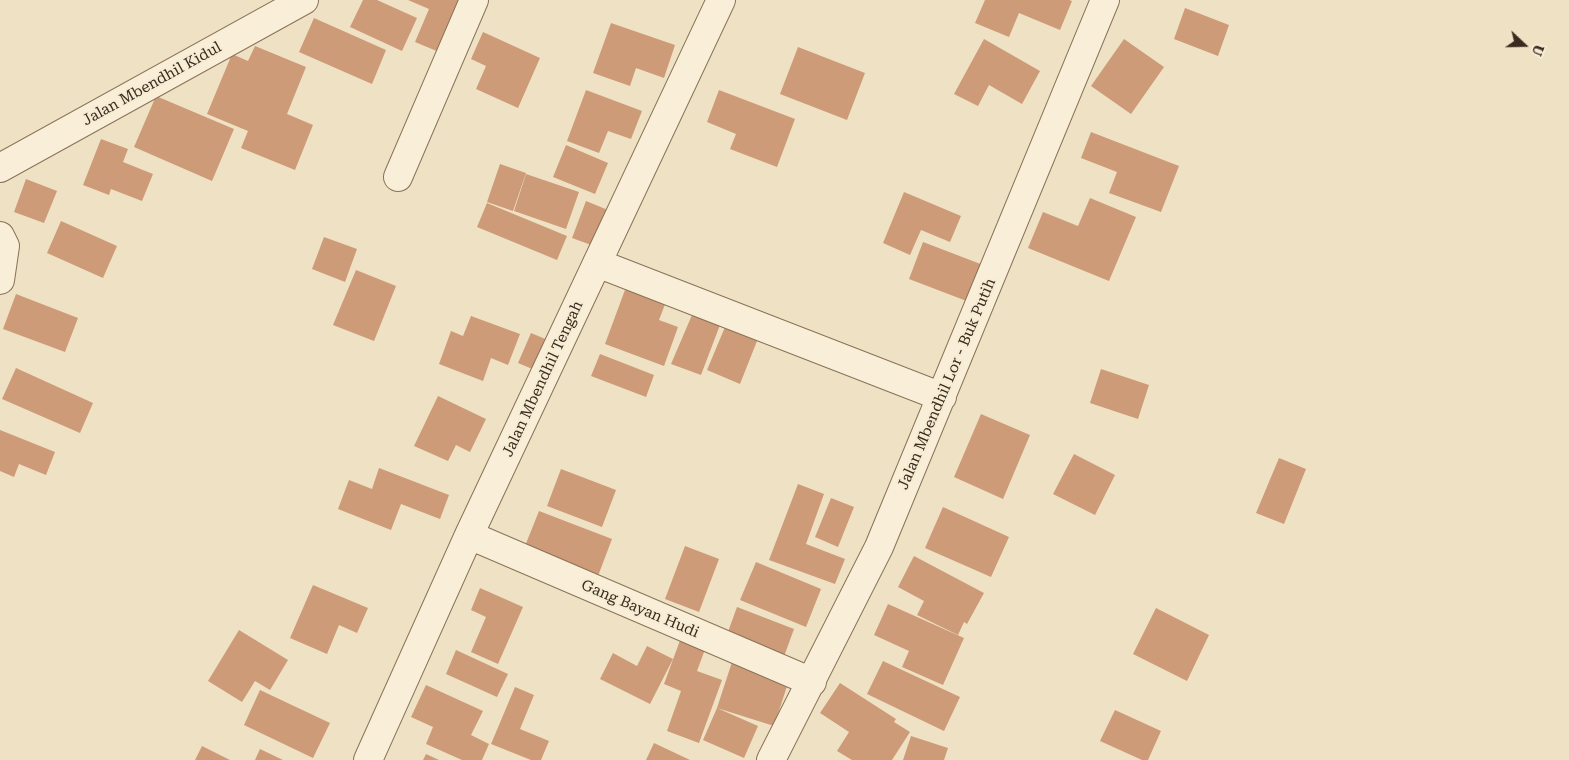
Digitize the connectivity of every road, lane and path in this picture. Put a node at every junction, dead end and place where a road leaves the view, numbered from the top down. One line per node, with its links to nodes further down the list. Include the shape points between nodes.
1 (304, 0): 5 (street, Jalan Mbendhil Kidul)
2 (474, 0): 6 (street)
3 (721, 0): 8 (street, Jalan Mbendhil Tengah)
4 (1105, 0): 10 (street, Jalan Mbendhil Lor - Buk Putih)
5 (0, 168)
6 (398, 177)
7 (0, 236): 9 (street, via 5,246)
8 (597, 263): 10 (street); 11 (street, Jalan Mbendhil Tengah)
9 (0, 280)
10 (942, 397): 12 (street, Jalan Mbendhil Lor - Buk Putih, via 880,547)
11 (469, 536): 12 (street, Gang Bayan Hudi); 13 (street, Jalan Mbendhil Tengah)
12 (812, 682): 14 (street, Jalan Mbendhil Lor - Buk Putih)
13 (368, 760)
14 (772, 760)

